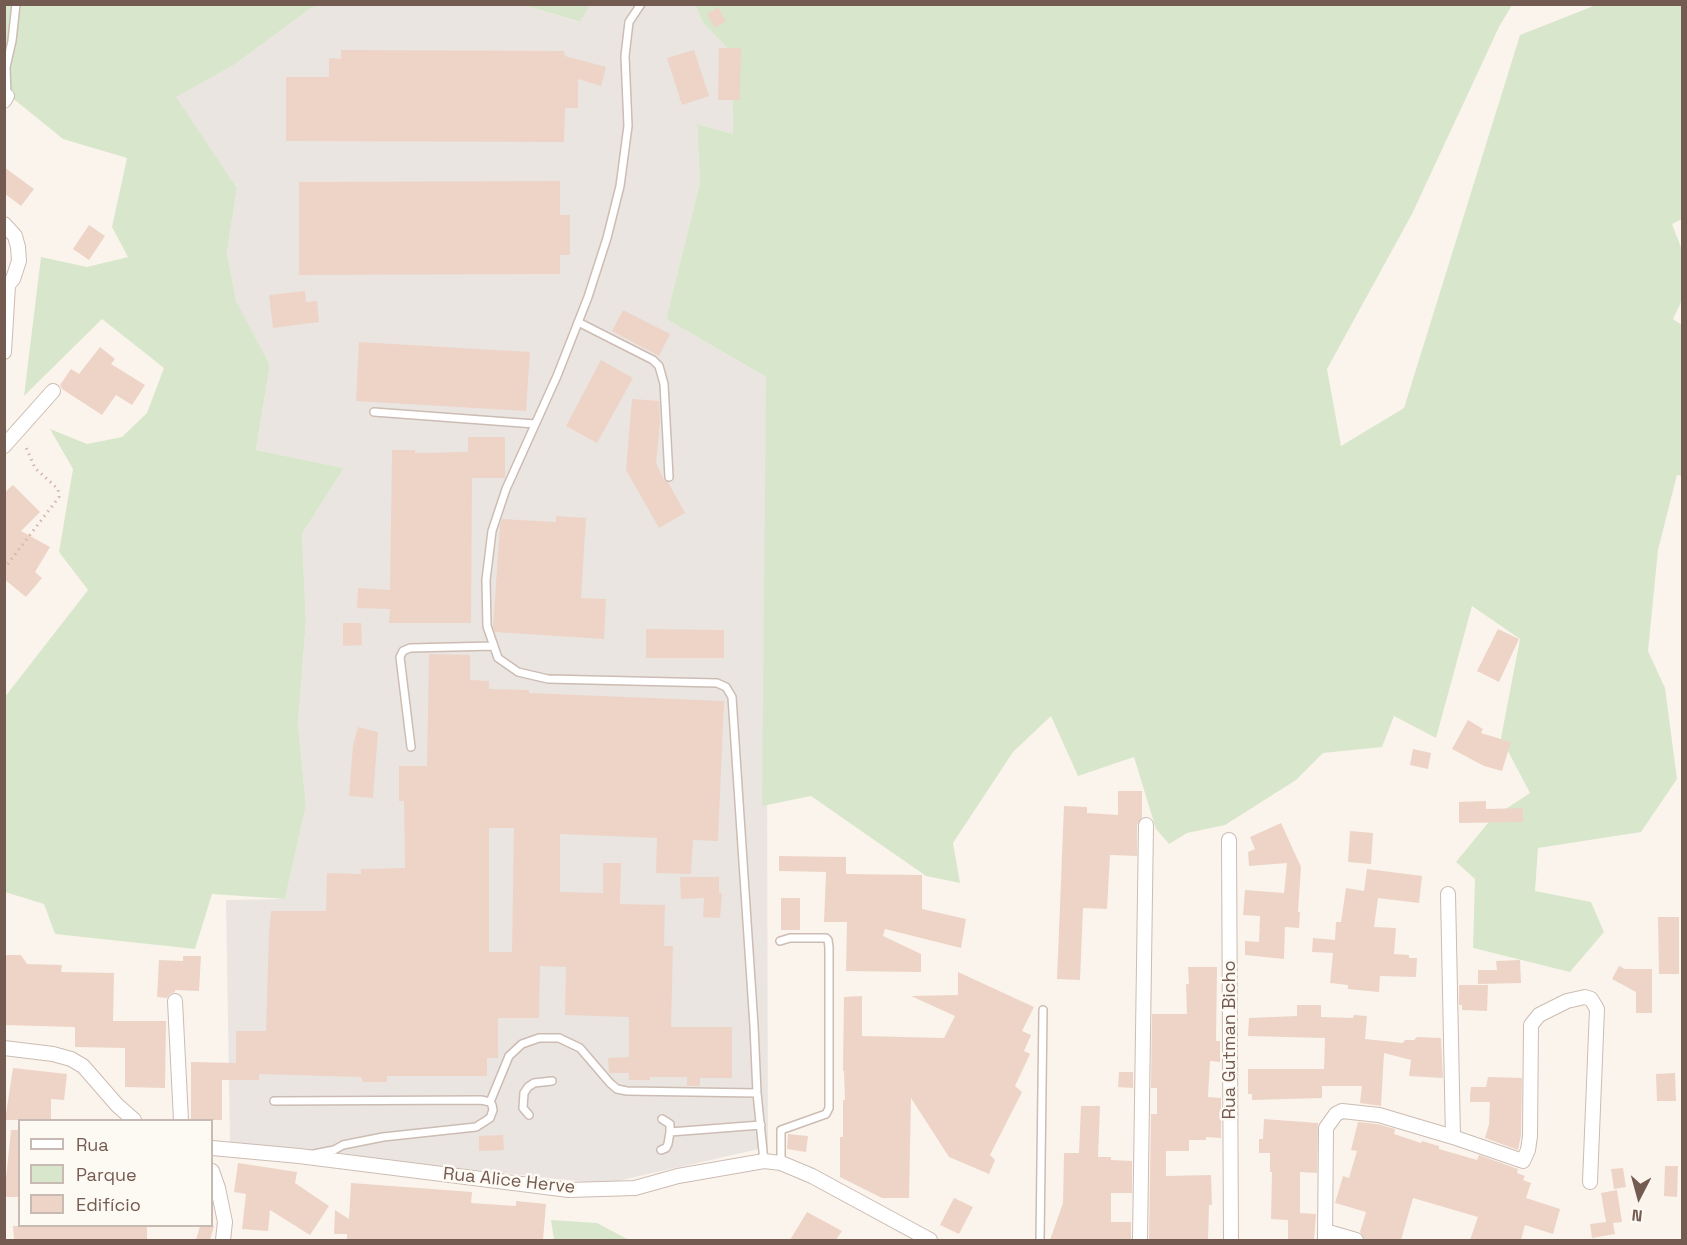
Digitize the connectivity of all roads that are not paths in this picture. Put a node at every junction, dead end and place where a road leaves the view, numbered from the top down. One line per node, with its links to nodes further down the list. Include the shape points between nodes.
1 (16, 4): 3 (lane)
2 (641, 4): 6 (lane, via 629,22 625,56 628,126 620,186)
3 (5, 98)
4 (4, 224): 5 (street, via 15,236 19,261)
5 (6, 291): 7 (street)
6 (579, 322): 10 (lane); 12 (lane, via 659,366 664,384)
7 (4, 352)
8 (53, 391): 11 (street)
9 (374, 412): 10 (lane)
10 (536, 424): 13 (lane, via 506,489 492,531 486,580 487,626)
11 (4, 446)
12 (669, 477)
13 (494, 646): 14 (lane, via 403,651 400,657); 23 (lane, via 498,658 518,672 548,679 717,682 732,696)
14 (411, 747)
15 (1146, 825): 44 (street)
16 (1229, 840): 45 (street, Rua Gutman Bicho)
17 (1449, 894): 32 (street)
18 (780, 941): 37 (lane, via 826,938 829,947 828,1110 781,1130)
19 (175, 1001): 28 (street)
20 (1043, 1010): 43 (lane)
21 (4, 1048): 27 (street, via 71,1059 83,1066)
22 (552, 1081): 26 (lane, via 528,1087 523,1108)
23 (757, 1093): 25 (lane, via 617,1089 580,1048 559,1038 539,1038 522,1044 509,1056); 30 (lane)
24 (274, 1101): 25 (lane)
25 (490, 1102): 35 (lane, via 490,1118 476,1126 383,1137)
26 (529, 1114)
27 (133, 1119)
28 (182, 1119)
29 (662, 1119): 31 (lane, via 669,1124)
30 (761, 1125): 31 (lane); 36 (lane)
31 (670, 1132): 34 (lane, via 668,1144)
32 (1454, 1137): 39 (street, via 1522,1161 1530,1136 1531,1025 1539,1015 1585,997 1597,1009); 40 (street, via 1378,1115 1342,1111 1336,1114 1326,1128)
33 (213, 1148): 35 (street, Rua Alice Herve)
34 (662, 1150)
35 (299, 1156): 36 (street, Rua Alice Herve, via 569,1190 635,1188)
36 (764, 1161): 37 (street, Rua Alice Herve)
37 (781, 1164): 42 (street, Rua Alice Herve, via 812,1176)
38 (213, 1174): 41 (street, via 225,1222)
39 (1590, 1182)
40 (1325, 1236): 46 (street)
41 (223, 1240)
42 (930, 1240)
43 (1040, 1240)
44 (1140, 1240)
45 (1231, 1240)
46 (1356, 1240)

